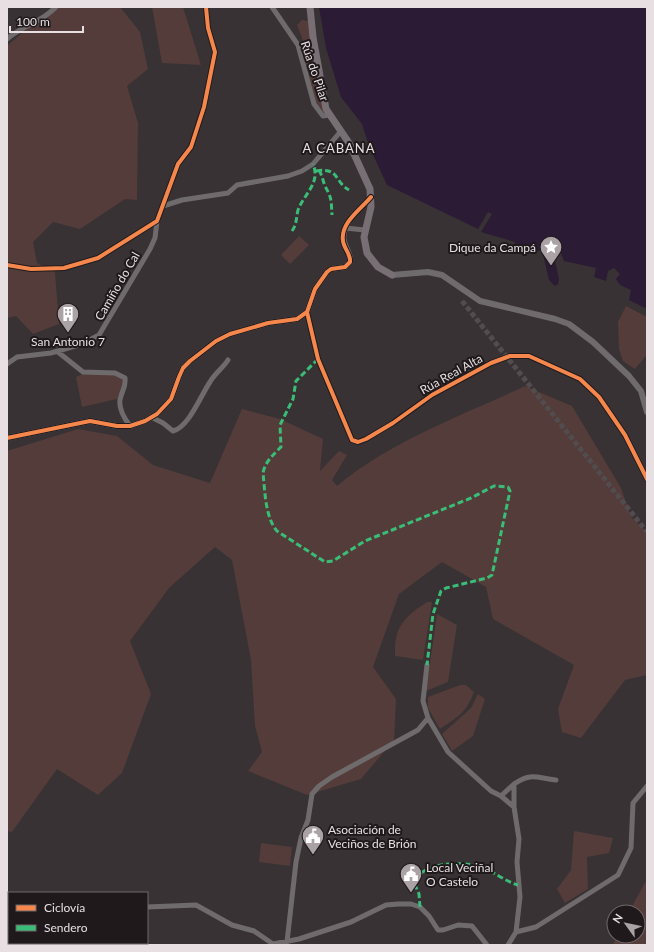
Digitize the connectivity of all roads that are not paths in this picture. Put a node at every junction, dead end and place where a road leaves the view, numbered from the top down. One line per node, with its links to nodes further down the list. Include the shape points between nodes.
1 (56, 7): 5 (street)
2 (206, 7): 9 (street, Camiño do Cal, via 208,28 215,52 204,107 191,148 178,164)
3 (272, 7): 6 (street, Rúa do Pilar, via 298,45 314,104 323,116)
4 (310, 7): 6 (main road, via 322,94)
5 (7, 39)
6 (329, 115): 7 (main road)
7 (341, 131): 8 (main road, via 352,148); 9 (street, via 313,164 302,171 238,185 228,193 182,200)
8 (371, 197): 11 (street, via 353,215); 12 (main road, via 370,214)
9 (162, 206): 10 (street, Camiño do Cal)
10 (156, 221): 13 (street, via 98,258 64,268 31,269); 16 (street, Camiño do Cal, via 155,238 150,249 120,296 104,328 93,339)
11 (345, 228): 12 (street); 15 (street, via 343,240 350,262 345,267 327,272 315,289)
12 (365, 230): 14 (main road, via 365,247 371,259 378,267)
13 (7, 265)
14 (392, 275): 19 (street, via 428,272 442,274 480,301 569,324 593,342 629,376 641,391)
15 (307, 312): 20 (street, via 297,319 249,327 216,341 186,365 171,399); 23 (street, Rúa Real Alta, via 318,359 352,440 358,442 366,439 432,395 491,363 510,356 529,356 580,379 599,397 625,435)
16 (58, 352): 18 (street, Camiño do Cal, via 17,357); 21 (street, via 83,372 115,373 125,378 126,386 120,401 123,415)
17 (228, 360): 20 (street, via 210,380 194,410 177,429 173,431)
18 (7, 364)
19 (647, 412)
20 (152, 417): 21 (street)
21 (130, 426): 22 (street, via 90,421)
22 (7, 438)
23 (647, 479)
24 (427, 665): 25 (street, via 423,701)
25 (428, 718): 29 (street, via 448,752 491,791); 33 (street, via 418,730 332,776 312,794 308,820 296,862)
26 (556, 780): 27 (street, via 533,775)
27 (514, 784): 29 (street); 30 (street)
28 (647, 786): 32 (street, via 633,803 631,848 618,875 536,927)
29 (501, 796): 30 (street)
30 (514, 807): 32 (street, via 519,839 517,862 520,898)
31 (148, 907): 34 (street, via 196,906 232,925 254,931)
32 (516, 932): 36 (street)
33 (287, 942): 34 (street); 35 (street, via 351,922 386,905 411,904 420,907 438,930 458,925 472,926)
34 (273, 945)
35 (487, 945)
36 (508, 945)

